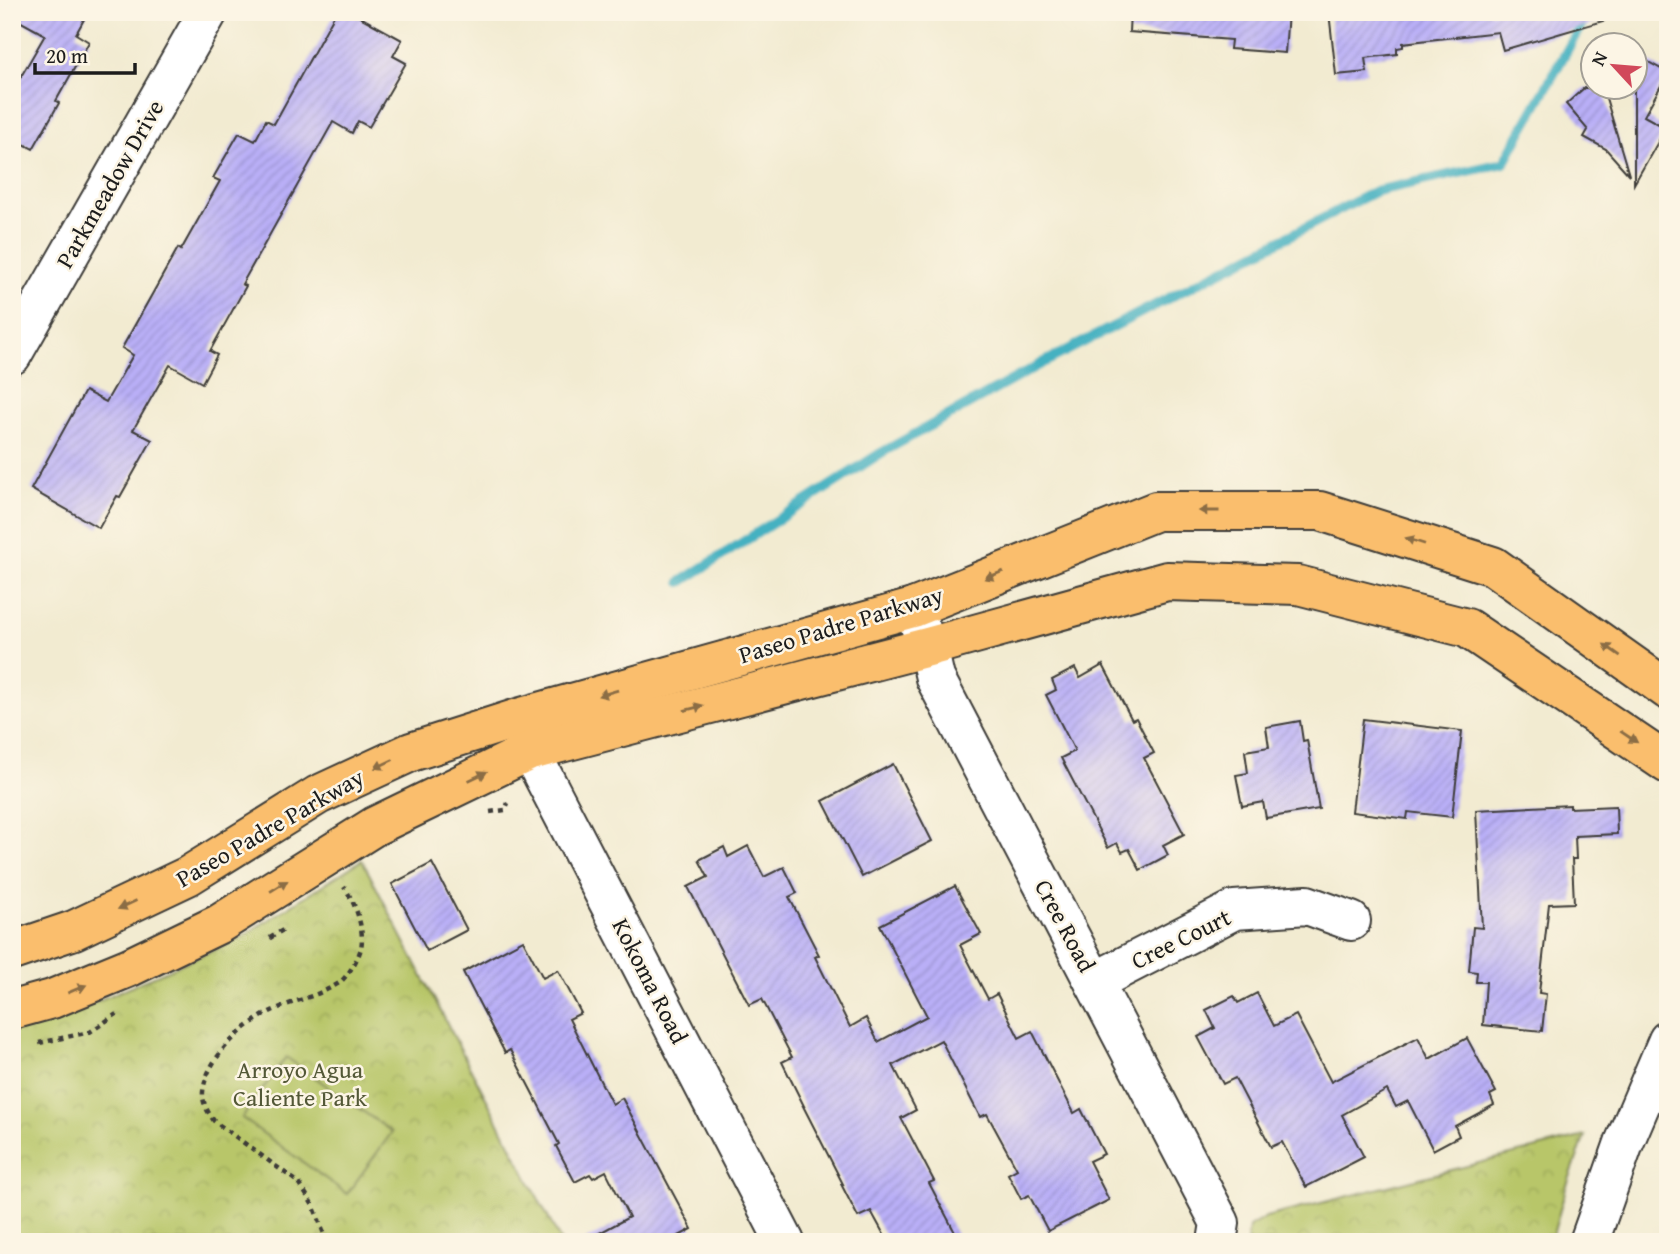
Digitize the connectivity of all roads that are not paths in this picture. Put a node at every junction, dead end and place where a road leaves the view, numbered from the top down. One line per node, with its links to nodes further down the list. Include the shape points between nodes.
1 (208, 12): 2 (street, Parkmeadow Drive)
2 (12, 355)
3 (913, 608): 4 (street, Cree Road); 5 (main road, Paseo Padre Parkway, one-way to 3, via 1493,566 1320,511 1156,511); 6 (main road, Paseo Padre Parkway, one-way to 6)
4 (928, 647): 6 (main road, Paseo Padre Parkway, one-way to 4); 7 (main road, Paseo Padre Parkway, one-way to 7, via 1167,581 1298,585 1468,628); 10 (street, Cree Road, via 935,678)
5 (1668, 690)
6 (524, 735): 9 (main road, Paseo Padre Parkway, one-way to 9, via 411,752 318,795 188,876 74,930); 11 (main road, Paseo Padre Parkway, one-way to 6, via 130,967 219,924); 13 (street, Kokoma Road)
7 (1668, 764)
8 (1352, 921): 10 (street, Cree Court, via 1307,905 1234,910)
9 (12, 951)
10 (1094, 982): 14 (street, Cree Road, via 1220,1223)
11 (12, 1010)
12 (1668, 1040): 15 (street)
13 (785, 1242)
14 (1217, 1242)
15 (1589, 1242)

